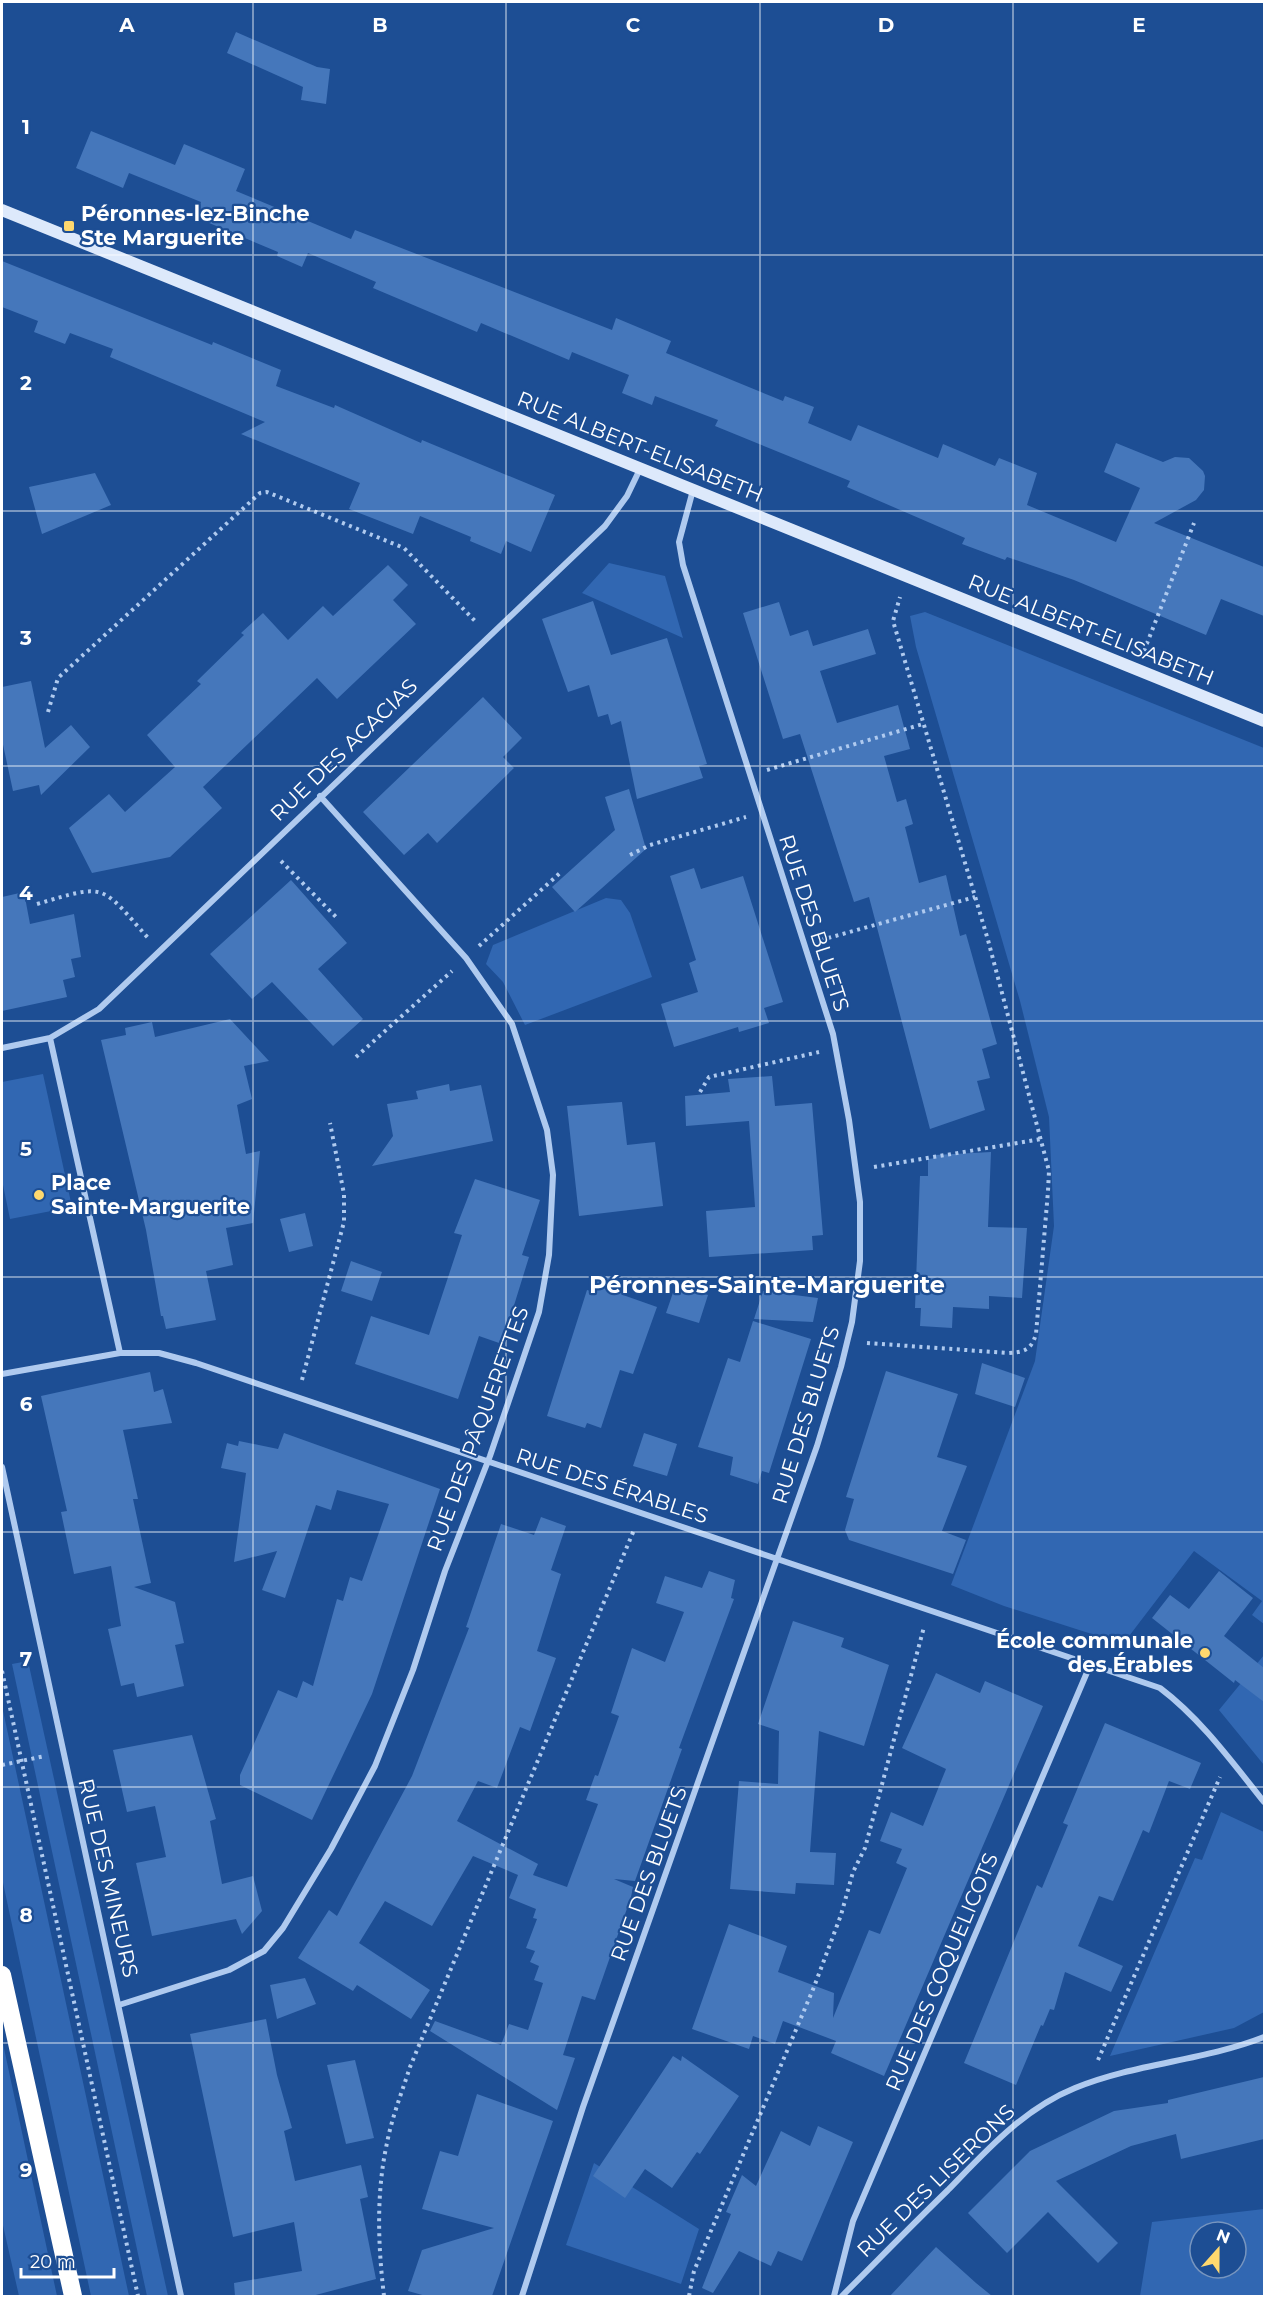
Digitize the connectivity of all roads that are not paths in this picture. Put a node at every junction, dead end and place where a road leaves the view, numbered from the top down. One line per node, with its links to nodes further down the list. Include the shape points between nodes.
1 (2, 210): 2 (street, RUE ALBERT-ELISABETH)
2 (640, 468): 3 (street, RUE ALBERT-ELISABETH); 5 (street, RUE DES ACACIAS, via 627,496 605,526)
3 (693, 490): 4 (street, RUE ALBERT-ELISABETH); 12 (street, RUE DES BLUETS, via 680,542 683,564 836,1048 861,1202 860,1261 847,1341 817,1446)
4 (1264, 721)
5 (320, 796): 6 (street, RUE DES ACACIAS, via 99,1009); 10 (street, RUE DES PÂQUERETTES, via 481,978 512,1024 547,1130 553,1175 549,1255 539,1312)
6 (50, 1038): 7 (street); 8 (street)
7 (2, 1048)
8 (120, 1353): 9 (street); 10 (street, RUE DES ÉRABLES, via 175,1356)
9 (2, 1374)
10 (488, 1462): 12 (street, RUE DES ÉRABLES); 16 (street, RUE DES PÂQUERETTES, via 375,1766 332,1849 283,1928 251,1960)
11 (2, 1467): 16 (street, RUE DES MINEURS)
12 (778, 1557): 13 (street, RUE DES ÉRABLES); 20 (street, RUE DES BLUETS, via 583,2107)
13 (1091, 1663): 14 (street, via 1160,1688 1182,1705); 21 (street, RUE DES COQUELICOTS, via 853,2222)
14 (1264, 1802)
15 (2, 1975): 18 (highway)
16 (119, 2006): 19 (street, RUE DES MINEURS)
17 (1264, 2037): 22 (street, RUE DES LISERONS, via 1242,2046 1088,2083 1036,2108 1001,2136)
18 (73, 2296)
19 (181, 2296)
20 (522, 2296)
21 (834, 2296)
22 (842, 2296)

